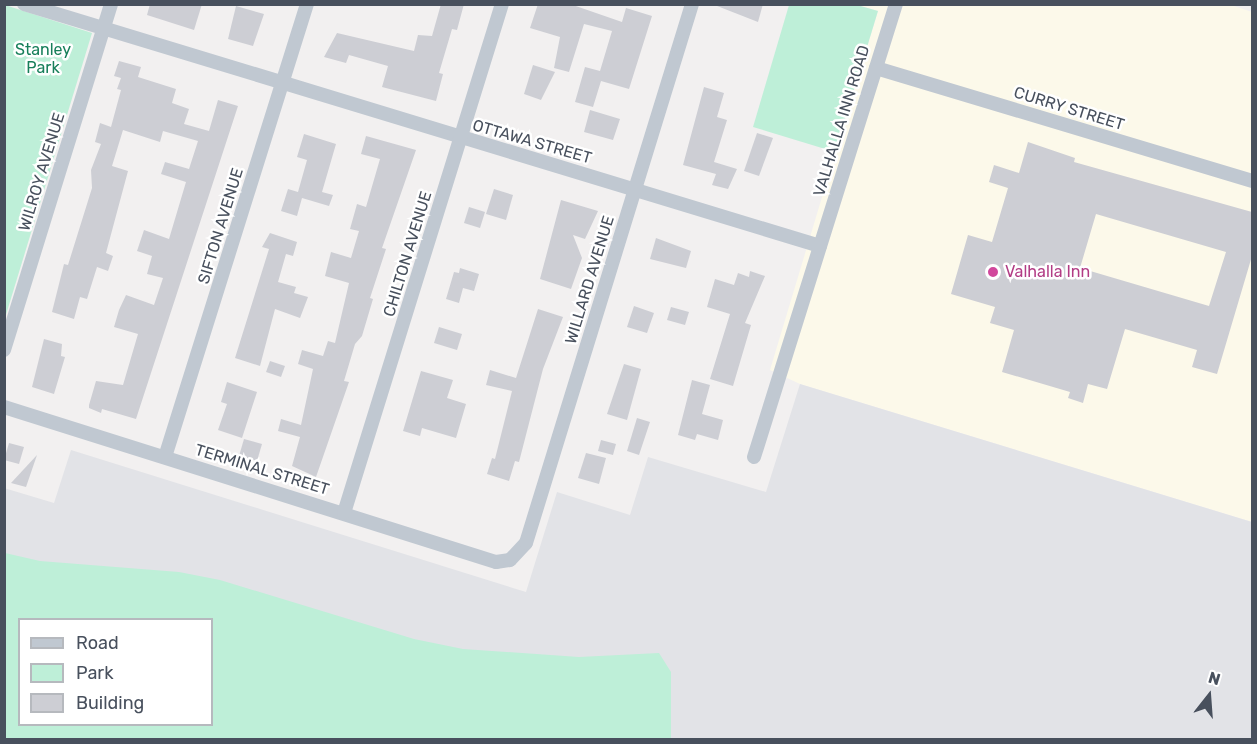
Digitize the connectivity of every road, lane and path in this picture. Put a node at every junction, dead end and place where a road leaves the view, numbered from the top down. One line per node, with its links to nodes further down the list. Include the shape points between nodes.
1 (24, 4): 7 (street, OTTAWA STREET)
2 (111, 4): 7 (street, WILROY AVENUE)
3 (307, 4): 9 (street, SIFTON AVENUE)
4 (502, 4): 10 (street, CHILTON AVENUE)
5 (692, 4): 12 (street, WILLARD AVENUE)
6 (896, 4): 8 (street, VALHALLA INN ROAD)
7 (104, 29): 9 (street, OTTAWA STREET); 14 (street, WILROY AVENUE)
8 (876, 68): 11 (street, CURRY STREET); 13 (street, VALHALLA INN ROAD)
9 (283, 83): 10 (street, OTTAWA STREET); 16 (street, SIFTON AVENUE)
10 (461, 138): 12 (street, OTTAWA STREET); 18 (street, CHILTON AVENUE)
11 (1252, 181)
12 (636, 190): 13 (street, OTTAWA STREET); 19 (street, WILLARD AVENUE, via 526,543)
13 (819, 246): 17 (street)
14 (4, 350)
15 (4, 407): 16 (street, TERMINAL STREET)
16 (165, 457): 18 (street, TERMINAL STREET)
17 (753, 457)
18 (344, 513): 19 (street, TERMINAL STREET, via 496,562)
19 (510, 560)

